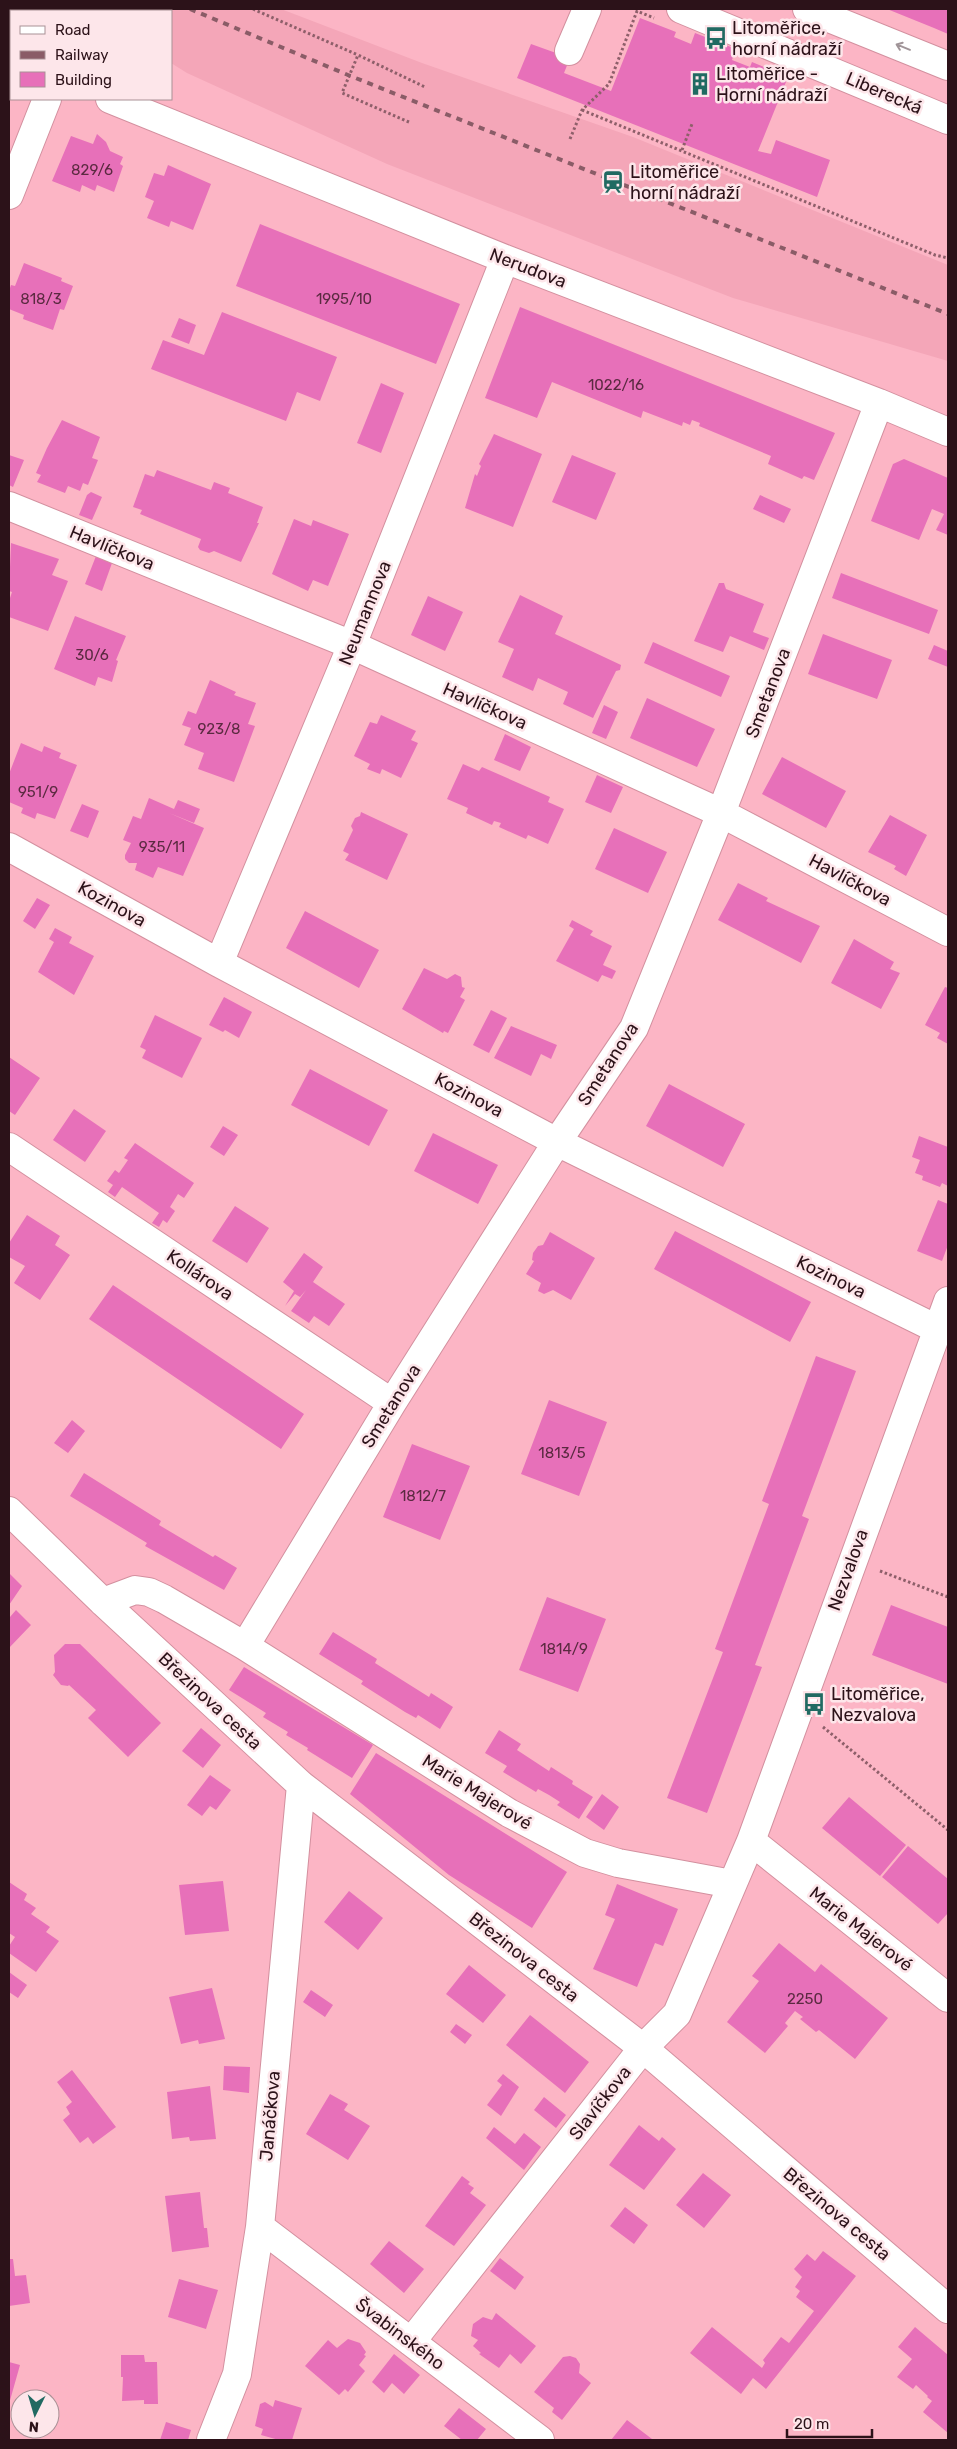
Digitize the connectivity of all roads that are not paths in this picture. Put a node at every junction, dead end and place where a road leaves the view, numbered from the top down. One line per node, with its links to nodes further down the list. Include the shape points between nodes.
1 (587, 9): 4 (street)
2 (807, 9): 5 (street, one-way to 2)
3 (670, 14): 8 (street, Liberecká)
4 (570, 52)
5 (948, 66)
6 (47, 100): 9 (street)
7 (112, 100): 10 (street, Nerudova)
8 (948, 120)
9 (9, 195)
10 (504, 259): 11 (street, Nerudova); 14 (street, Neumannova)
11 (880, 403): 12 (street, Nerudova); 15 (street, Smetanova)
12 (948, 432)
13 (9, 506): 14 (street, Havlíčkova)
14 (352, 645): 15 (street, Havlíčkova); 18 (street, Neumannova)
15 (721, 813): 17 (street, Havlíčkova); 19 (street, Smetanova, via 634,1028)
16 (9, 847): 18 (street, Kozinova)
17 (948, 932)
18 (219, 963): 19 (street, Kozinova)
19 (557, 1142): 22 (street, Kozinova); 23 (street, Smetanova)
20 (9, 1147): 23 (street, Kollárova)
21 (948, 1301): 22 (street, Nezvalova)
22 (937, 1329): 28 (street, Nezvalova)
23 (392, 1403): 26 (street, Smetanova)
24 (9, 1511): 25 (street, Březinova cesta)
25 (103, 1602): 26 (street, Marie Majerové, via 136,1590 149,1592); 27 (street, Březinova cesta)
26 (245, 1646): 29 (street, Marie Majerové, via 509,1813 585,1853 618,1863)
27 (301, 1785): 31 (street, Březinova cesta); 32 (street, Janáčkova)
28 (751, 1841): 29 (street, Slavíčkova); 30 (street, Marie Majerové)
29 (732, 1884): 31 (street, Slavíčkova, via 677,2014)
30 (948, 1998)
31 (643, 2048): 33 (street, Březinova cesta); 34 (street, Slavíčkova)
32 (260, 2227): 34 (street, Švabinského); 35 (street, Janáčkova, via 237,2374)
33 (948, 2308)
34 (411, 2342): 36 (street, Švabinského)
35 (211, 2440)
36 (540, 2440)

